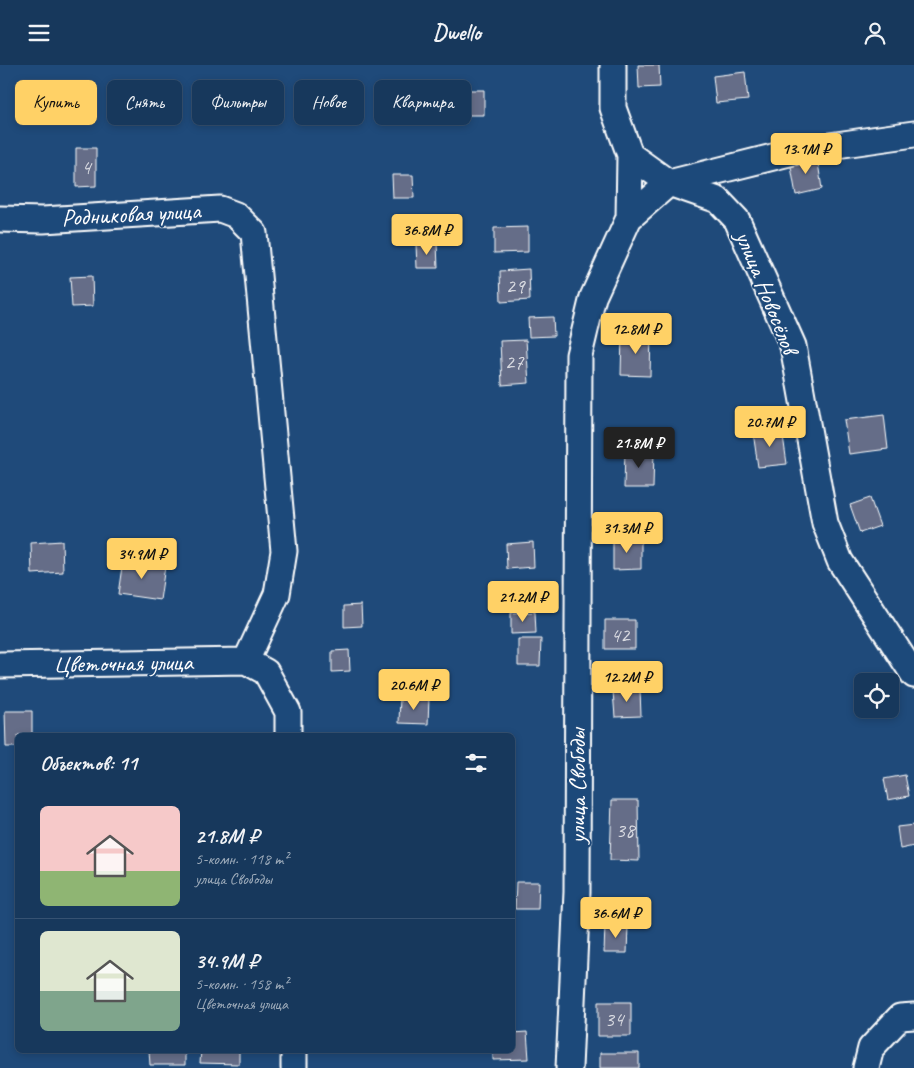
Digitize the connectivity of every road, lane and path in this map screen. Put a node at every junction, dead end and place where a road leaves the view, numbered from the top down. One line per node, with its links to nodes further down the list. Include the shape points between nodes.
1 (613, 65): 3 (street, улица Свободы, via 613,107)
2 (914, 134): 4 (street, via 801,150)
3 (630, 155): 4 (street, улица Новосёлов); 5 (street, улица Свободы)
4 (669, 183): 5 (street); 9 (street, улица Новосёлов, via 718,200 737,220 793,346 825,523 840,561)
5 (628, 218): 14 (street, улица Свободы, via 593,297 579,355 577,892)
6 (0, 219): 7 (street, Родниковая улица, via 43,220 220,209 236,215 254,233 284,551 277,594)
7 (246, 661): 8 (street, Цветочная улица); 10 (street, via 266,672 288,712)
8 (0, 665)
9 (914, 675)
10 (288, 733)
11 (914, 1016): 15 (street, via 900,1017 872,1048)
12 (294, 1053): 13 (street)
13 (294, 1068)
14 (569, 1068)
15 (866, 1068)

